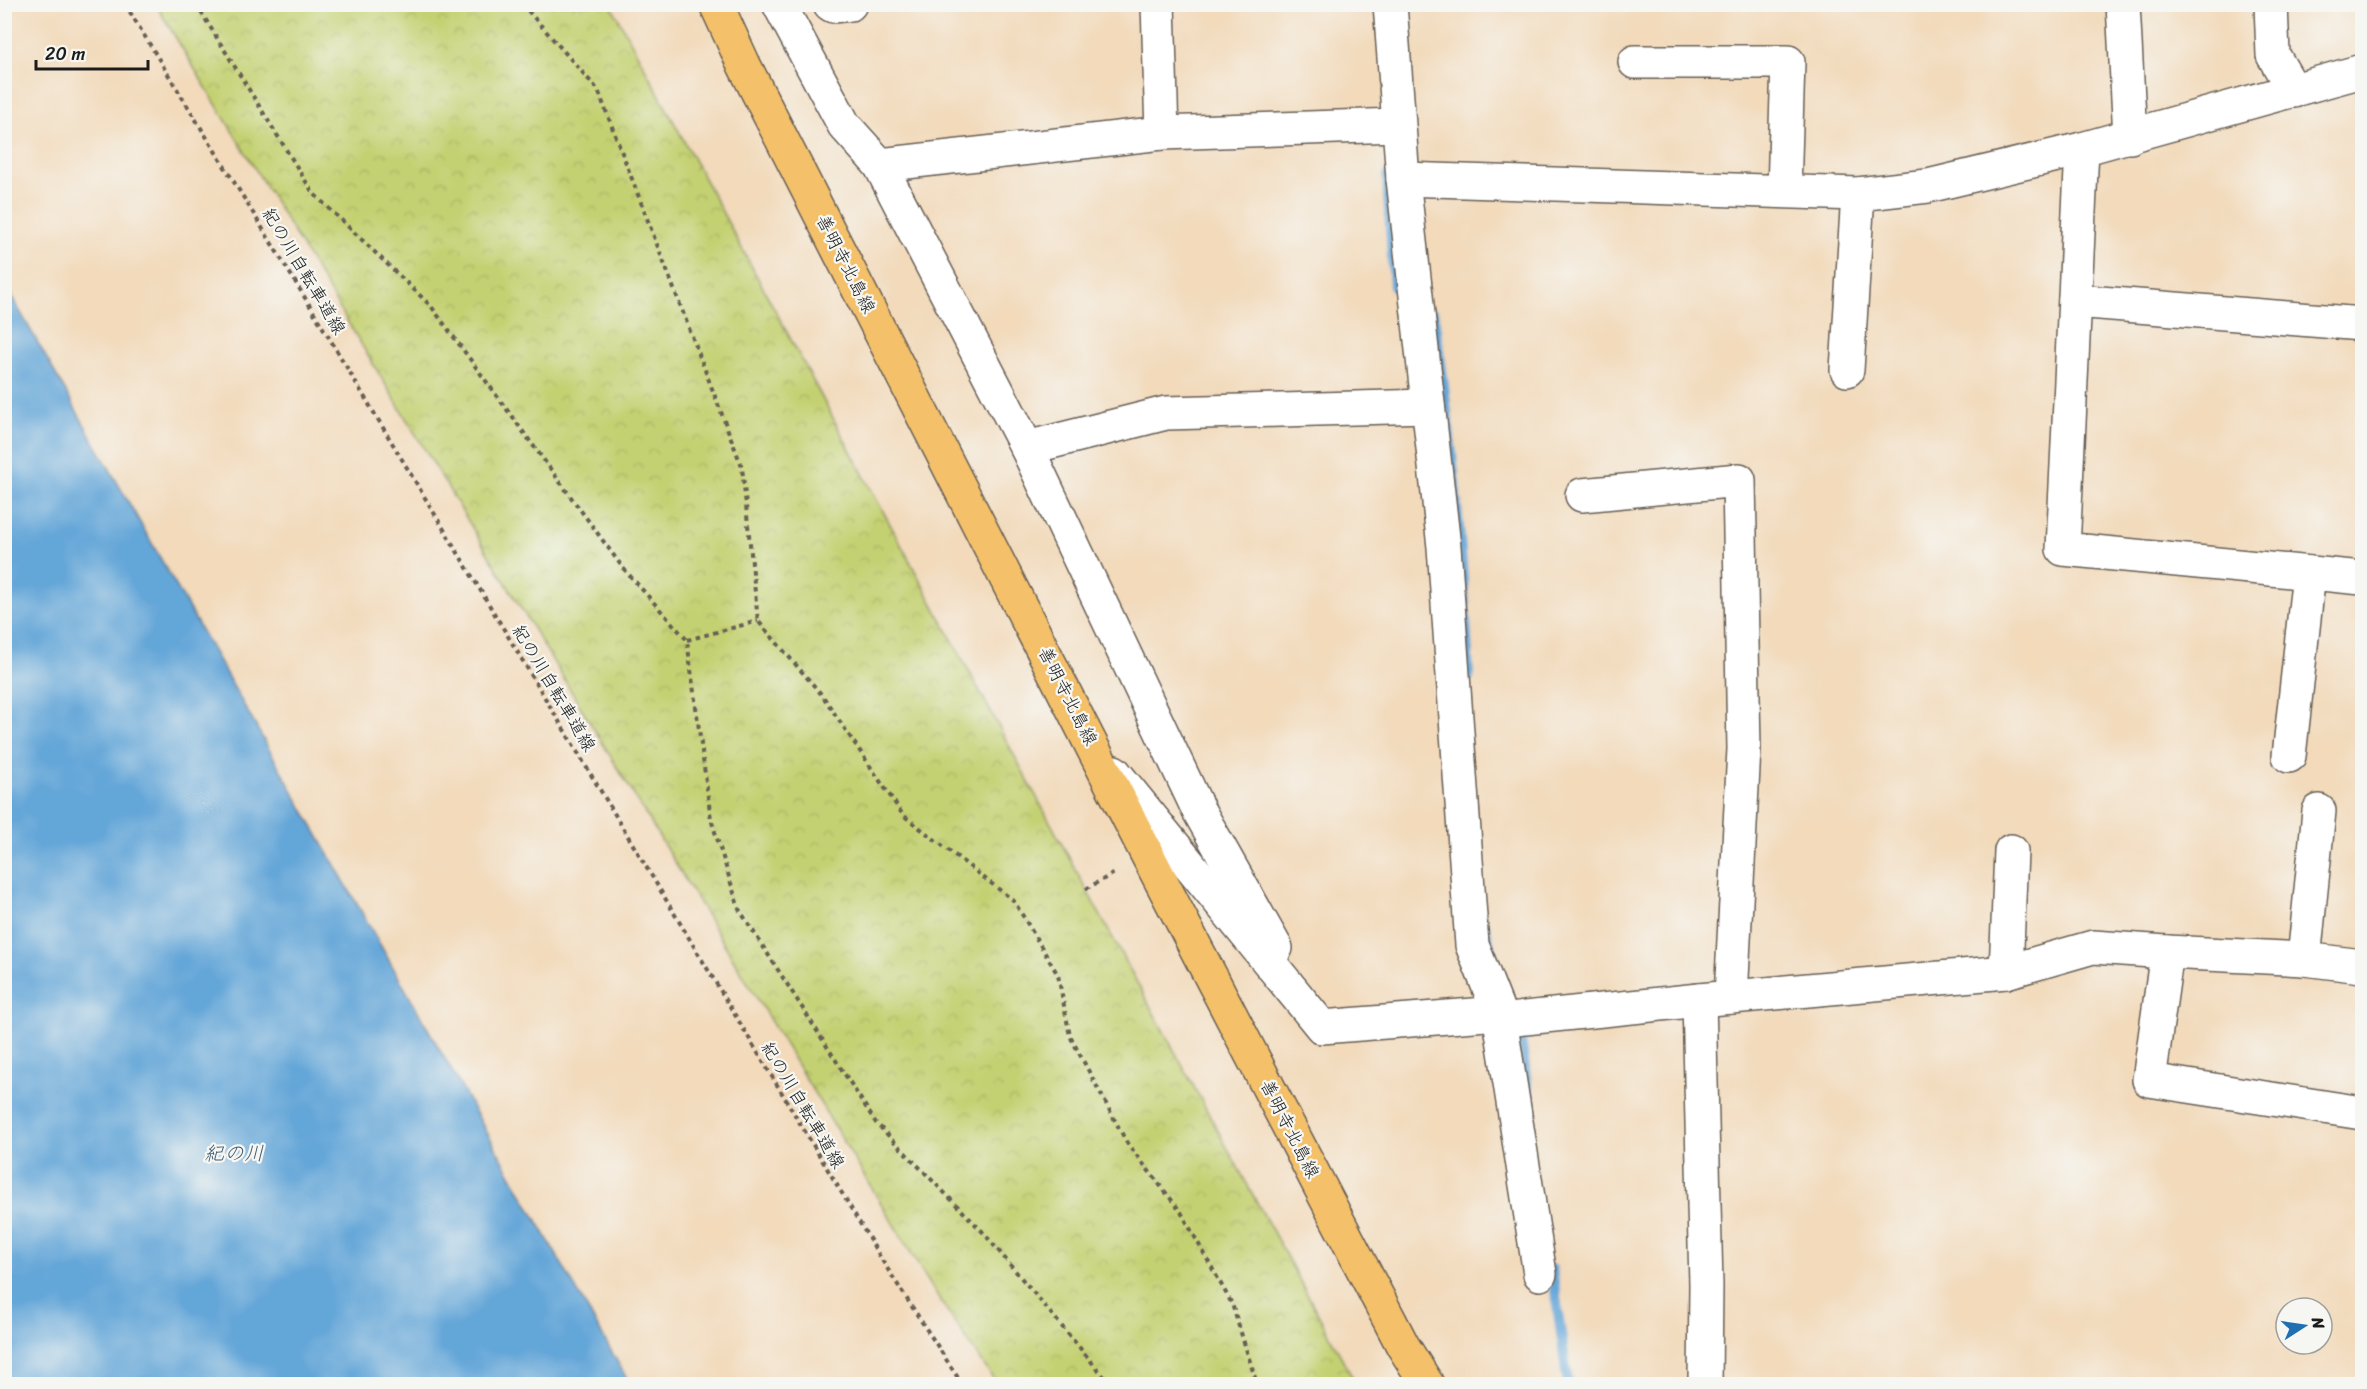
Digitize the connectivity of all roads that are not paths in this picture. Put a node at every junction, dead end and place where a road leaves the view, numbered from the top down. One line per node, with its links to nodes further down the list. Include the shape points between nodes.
1 (716, 4): 28 (main road, 善明寺北島線)
2 (779, 4): 16 (street, via 844,125)
3 (830, 4): 4 (street)
4 (849, 4)
5 (1158, 4): 13 (street)
6 (1390, 4): 12 (street)
7 (2123, 4): 14 (street)
8 (2271, 4): 11 (street, via 2273,55)
9 (1635, 63): 18 (street, via 1788,62)
10 (2362, 71): 11 (street)
11 (2294, 91): 14 (street)
12 (1387, 125): 13 (street); 17 (street)
13 (1162, 133): 16 (street)
14 (2130, 137): 15 (street)
15 (2082, 149): 19 (street, via 1928,186); 20 (street)
16 (880, 165): 24 (street)
17 (1403, 179): 18 (street); 23 (street)
18 (1784, 191): 19 (street)
19 (1858, 194): 22 (street)
20 (2075, 301): 21 (street); 26 (street, via 2063,549)
21 (2362, 324)
22 (1847, 370)
23 (1428, 406): 24 (street, via 1166,413); 38 (street, via 1444,547 1472,945)
24 (1027, 447): 39 (street, via 1198,811)
25 (1582, 495): 36 (street, via 1739,480 1744,749)
26 (2309, 573): 27 (street); 29 (street)
27 (2362, 578)
28 (1095, 748): 39 (street); 42 (main road, 善明寺北島線)
29 (2289, 756)
30 (2319, 811): 33 (street)
31 (2011, 851): 35 (street)
32 (2167, 952): 33 (street); 35 (street, via 2093,947); 40 (street, via 2149,1080)
33 (2304, 959): 34 (street)
34 (2362, 966)
35 (2006, 972): 36 (street)
36 (1731, 997): 37 (street)
37 (1699, 1000): 38 (street); 45 (street)
38 (1511, 1017): 39 (street); 41 (street)
39 (1322, 1027)
40 (2362, 1113)
41 (1540, 1274)
42 (1403, 1346): 43 (main road, 善明寺北島線); 44 (street)
43 (1427, 1384)
44 (1441, 1384)
45 (1705, 1384)

